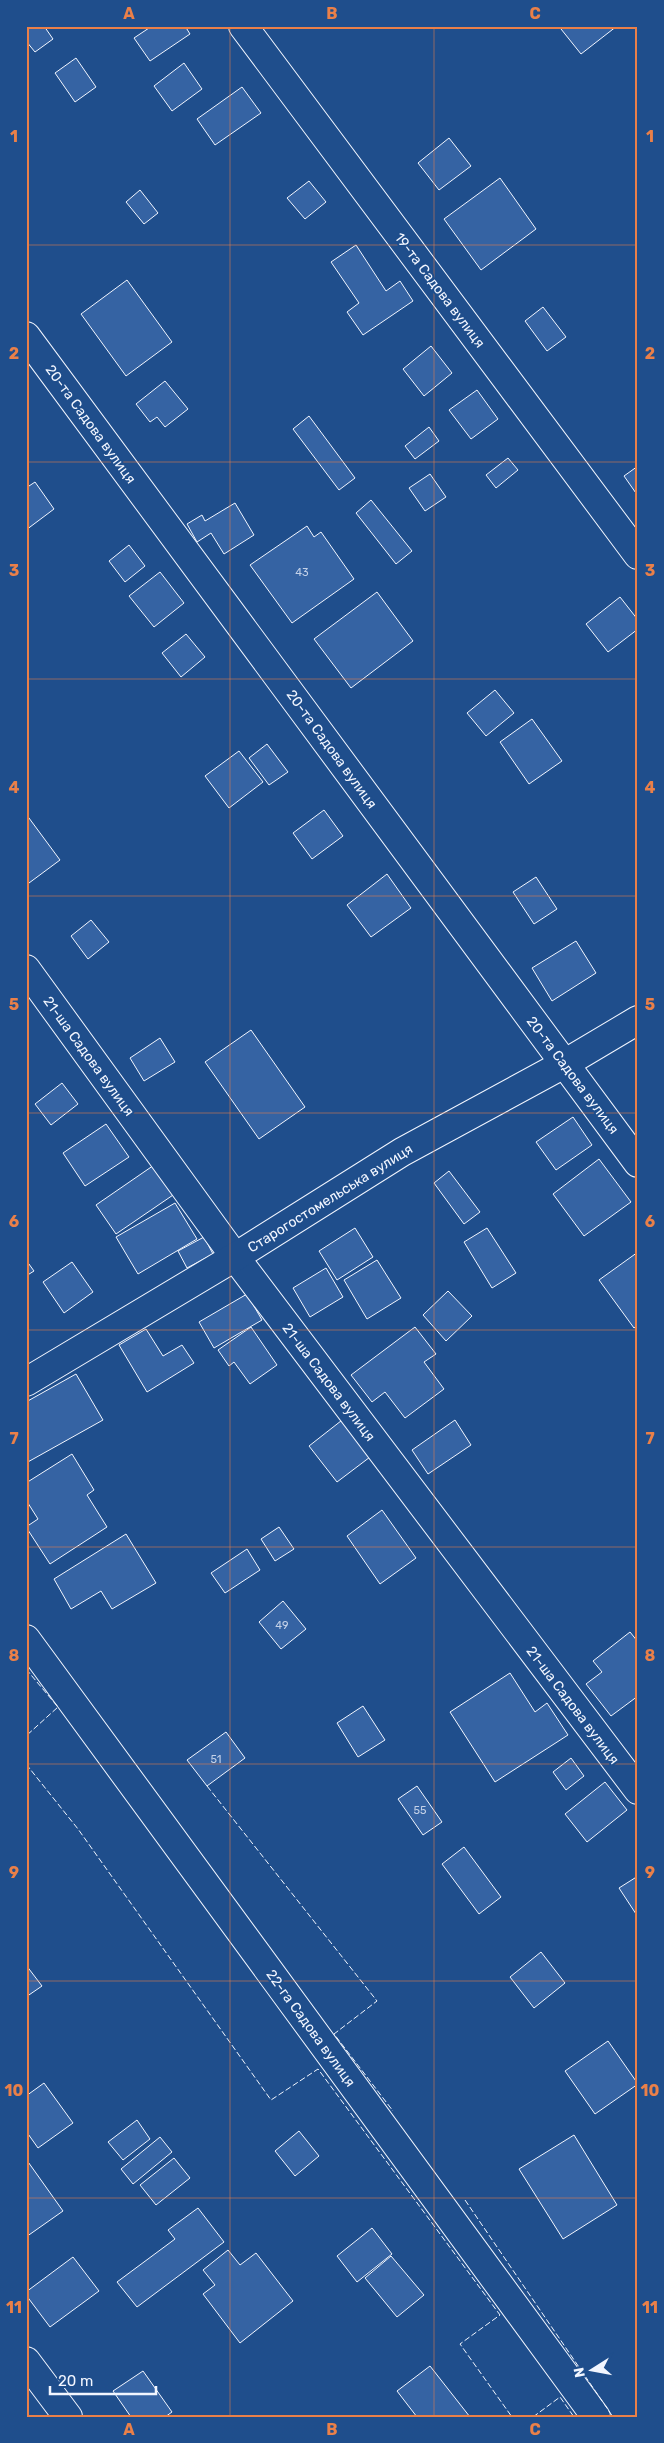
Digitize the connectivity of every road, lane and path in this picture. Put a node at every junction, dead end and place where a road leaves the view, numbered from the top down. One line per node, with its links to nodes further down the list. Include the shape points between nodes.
1 (243, 26): 3 (street, 19-та Садова вулиця)
2 (26, 336): 6 (street, 20-та Садова вулиця)
3 (638, 555)
4 (26, 969): 8 (street, 21-ша Садова вулиця)
5 (638, 1020): 6 (street, Старогостомельська вулиця)
6 (564, 1064): 7 (street, 20-та Садова вулиця); 8 (street, Старогостомельська вулиця, via 402,1152)
7 (638, 1163)
8 (235, 1257): 9 (street, Старогостомельська вулиця); 11 (street, 21-ша Садова вулиця)
9 (26, 1382)
10 (26, 1638): 14 (street, 22-га Садова вулиця)
11 (638, 1790)
12 (26, 2360): 13 (street)
13 (68, 2417)
14 (596, 2417)

